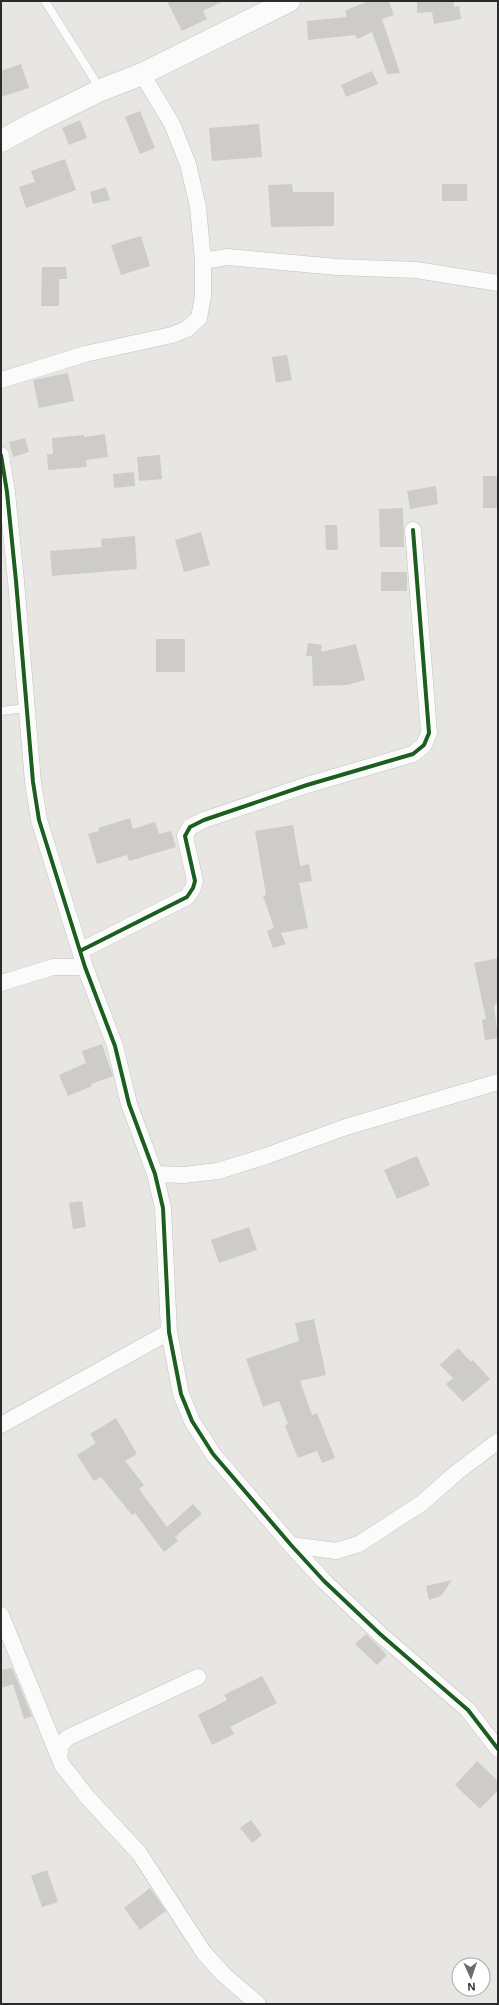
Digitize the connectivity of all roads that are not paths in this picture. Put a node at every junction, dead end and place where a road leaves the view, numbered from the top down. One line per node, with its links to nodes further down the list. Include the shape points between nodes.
1 (45, 1): 4 (lane)
2 (288, 1): 3 (main road)
3 (142, 74): 4 (main road); 6 (street, via 172,124 188,164 198,206)
4 (101, 90): 5 (main road)
5 (1, 141)
6 (203, 261): 7 (street, via 227,257 337,267 416,270); 8 (street, via 200,318 187,329 85,354)
7 (498, 283)
8 (1, 380)
9 (1, 455): 11 (street, via 16,581)
10 (413, 530): 13 (street, via 429,733 424,745 412,754 307,785 190,827 185,836 195,881 187,897)
11 (26, 708): 12 (lane); 13 (street, via 39,820)
12 (1, 711)
13 (80, 951): 14 (street)
14 (85, 967): 15 (street, via 53,967); 17 (street, via 115,1046 129,1104)
15 (1, 982)
16 (498, 1082): 17 (street, via 346,1127 218,1171 184,1176)
17 (155, 1174): 18 (street, via 163,1208)
18 (169, 1332): 19 (street); 21 (street, via 181,1394 192,1421 213,1454)
19 (1, 1424)
20 (498, 1441): 21 (street, via 456,1473 422,1504 359,1544 336,1551)
21 (291, 1545): 24 (street, via 324,1581 374,1628 468,1710)
22 (1, 1615): 25 (street)
23 (198, 1677): 25 (street, via 67,1738 61,1745)
24 (498, 1749)
25 (59, 1757): 26 (street, via 62,1765 88,1798 139,1853 204,1953 224,1975)
26 (258, 2004)

